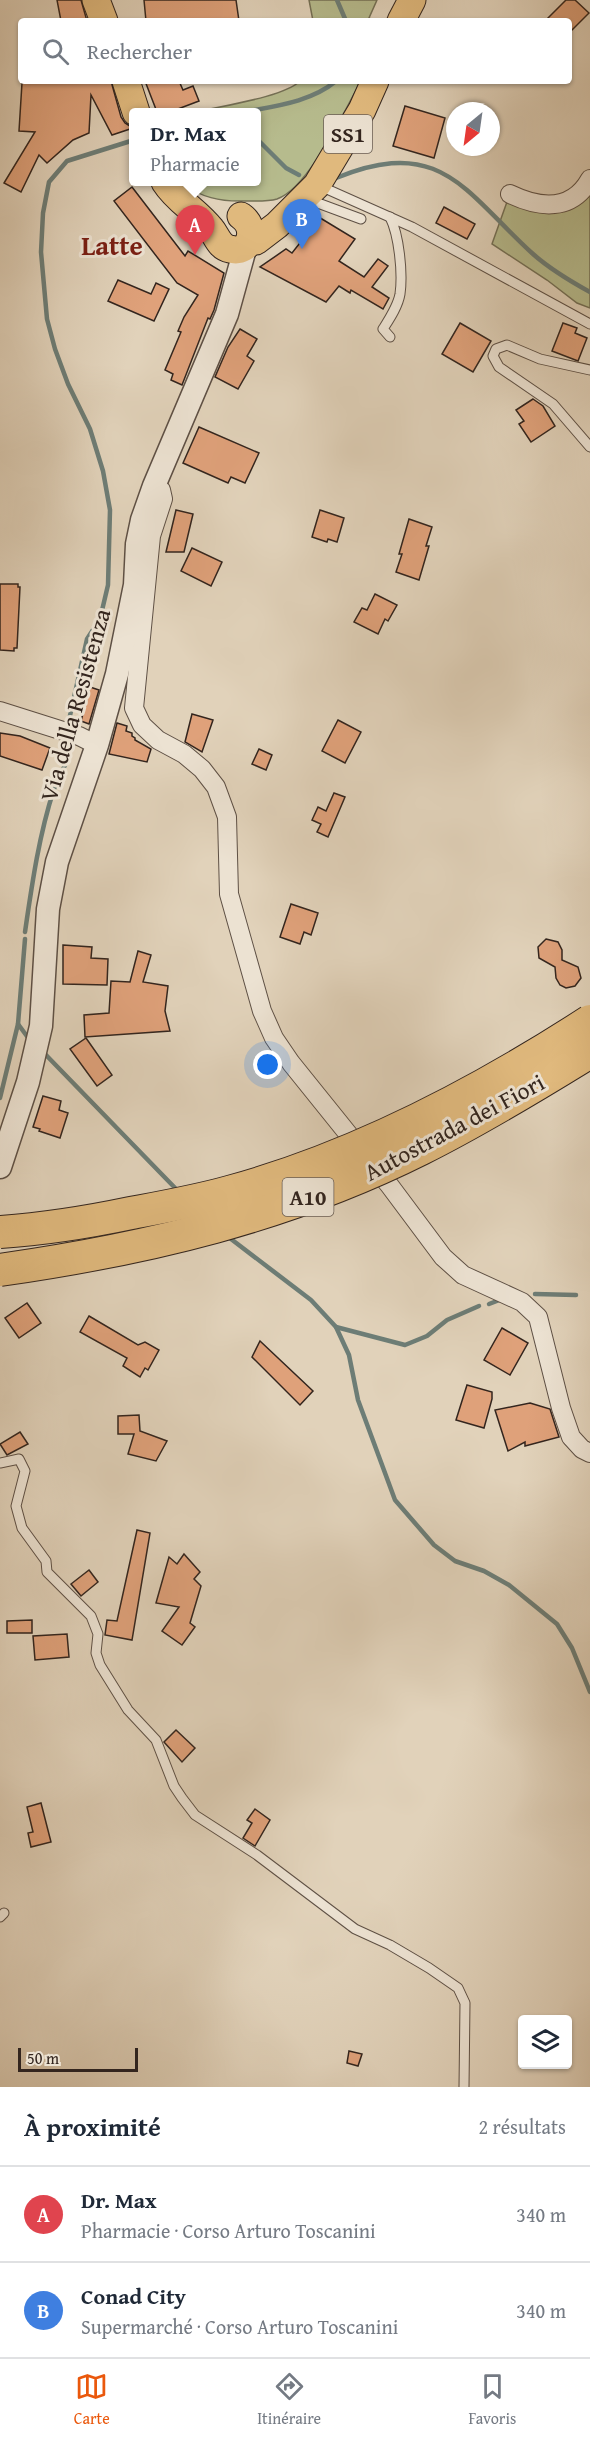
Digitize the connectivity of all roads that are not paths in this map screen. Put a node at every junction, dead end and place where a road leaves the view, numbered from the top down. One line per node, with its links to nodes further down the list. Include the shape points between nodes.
1 (96, 0): 3 (main road)
2 (412, 0): 4 (main road)
3 (103, 18)
4 (403, 18)
5 (127, 84): 7 (main road)
6 (374, 84): 11 (main road, SS1, via 362,110)
7 (135, 108)
8 (590, 179): 10 (street, via 572,200 547,205 529,203)
9 (173, 192): 14 (main road)
10 (510, 194)
11 (306, 196): 12 (lane); 13 (lane); 14 (main road, SS1, via 256,241)
12 (390, 217): 15 (lane); 16 (lane, via 400,258 400,294 383,329)
13 (361, 219)
14 (236, 240): 19 (street, Via della Resistenza, via 227,314)
15 (590, 324)
16 (390, 337)
17 (590, 370): 18 (lane, via 507,345 499,346 494,356 498,367 554,404)
18 (590, 447)
19 (154, 486): 21 (street, Via della Resistenza, via 137,544 135,585 117,674); 27 (street, via 161,490 163,500 151,536 134,708 142,725 202,769 216,787 227,817 229,894 273,1038 443,1257 463,1275 522,1302 538,1317 572,1437)
20 (0, 711): 21 (street)
21 (88, 740): 24 (street, Via della Resistenza, via 48,909 42,1026)
22 (590, 1021): 25 (highway, Autostrada dei Fiori / A10, bridge, via 452,1102 311,1165 229,1192 164,1207)
23 (590, 1052): 26 (highway, Autostrada dei Fiori / A10, bridge, via 421,1149 331,1189 175,1239)
24 (0, 1167)
25 (0, 1232)
26 (0, 1270)
27 (590, 1453)
28 (0, 1463): 29 (lane, via 19,1459 25,1471 16,1506 22,1528 46,1561 47,1572 91,1616 98,1634 96,1653 100,1665 128,1710 156,1740 174,1786 195,1815 239,1842 355,1929 390,1945 458,1988 465,2003)
29 (464, 2087)

